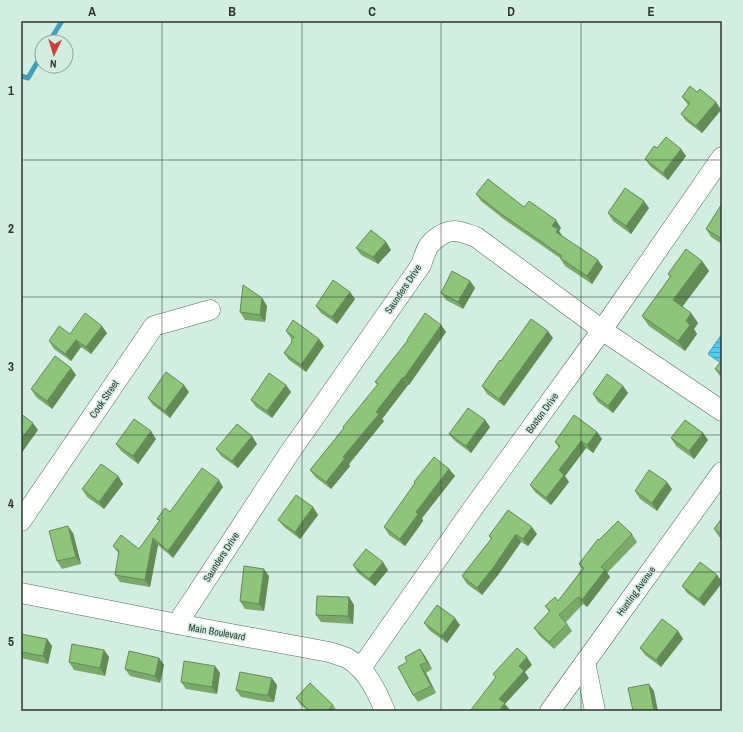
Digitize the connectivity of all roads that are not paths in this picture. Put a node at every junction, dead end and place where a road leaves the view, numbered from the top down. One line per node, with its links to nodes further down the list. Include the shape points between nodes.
1 (722, 157): 3 (street, Boston Drive)
2 (210, 310): 6 (street, Cook Street, via 154,326)
3 (602, 330): 4 (street, Saunders Drive); 8 (street, Saunders Drive, via 476,237 454,231 438,237 290,452); 10 (street, Boston Drive)
4 (722, 411)
5 (722, 472): 9 (street, Hunting Avenue)
6 (21, 521)
7 (21, 593): 8 (street, Main Boulevard)
8 (177, 624): 10 (street, Main Boulevard, via 329,652 347,658)
9 (586, 662): 12 (street, Hunting Avenue); 13 (street)
10 (361, 668): 11 (street, Main Boulevard, via 373,685)
11 (385, 711)
12 (550, 711)
13 (595, 711)

